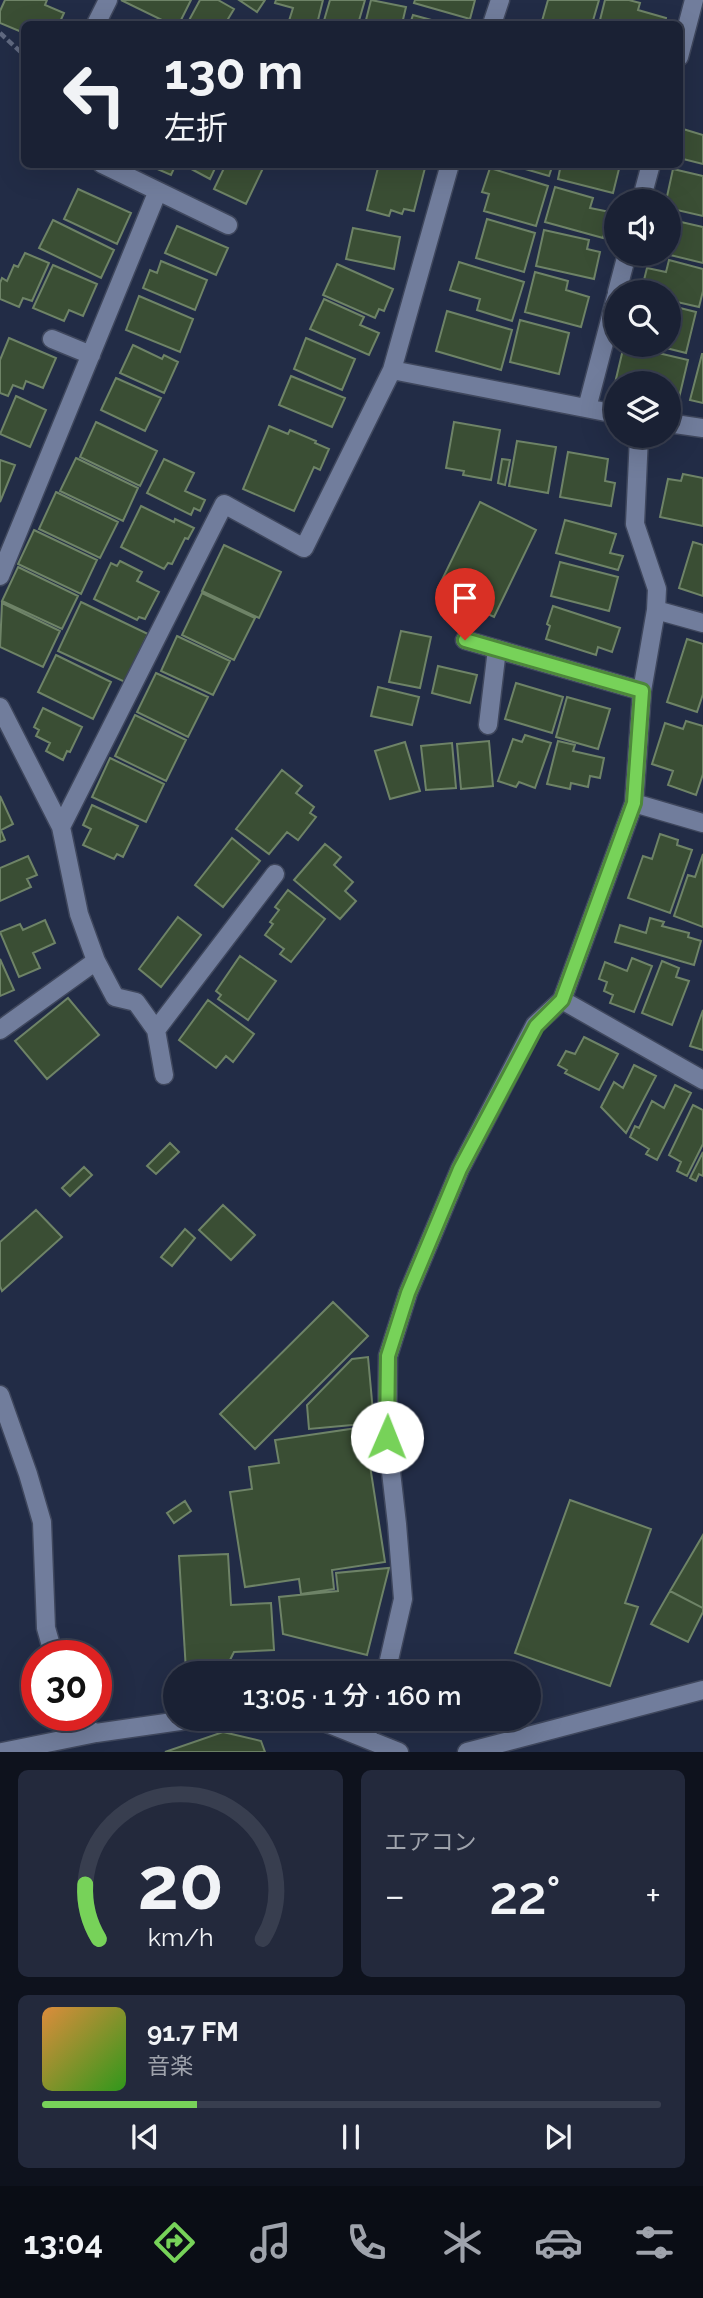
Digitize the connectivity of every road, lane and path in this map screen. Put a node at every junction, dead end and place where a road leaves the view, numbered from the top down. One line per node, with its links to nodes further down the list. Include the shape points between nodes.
1 (108, 0): 4 (street)
2 (500, 0): 5 (street)
3 (694, 0): 7 (street)
4 (98, 21)
5 (493, 21)
6 (0, 33): 8 (path)
7 (683, 42)
8 (21, 52)
9 (110, 168): 13 (street)
10 (449, 168): 18 (street)
11 (650, 168): 12 (street)
12 (644, 189)
13 (157, 193): 14 (street); 17 (street)
14 (228, 225)
15 (52, 339): 17 (street)
16 (604, 344): 19 (street)
17 (91, 355): 24 (street)
18 (392, 370): 19 (street); 34 (street, via 304,548 224,504)
19 (587, 408): 20 (street)
20 (604, 412)
21 (681, 425): 22 (street)
22 (703, 428)
23 (638, 448): 25 (street, via 635,524 657,589)
24 (0, 576)
25 (656, 610): 26 (street); 29 (street)
26 (703, 623)
27 (465, 640): 28 (street)
28 (498, 649): 29 (street); 31 (street)
29 (642, 691): 32 (street)
30 (0, 707): 34 (street)
31 (488, 725)
32 (634, 803): 33 (street); 37 (street)
33 (703, 822)
34 (61, 827): 36 (street, via 79,914)
35 (275, 874): 39 (street)
36 (96, 961): 38 (street); 39 (street, via 114,997 136,1002)
37 (562, 1000): 41 (street); 44 (street, via 536,1026 460,1169 408,1293 388,1356 387,1437 403,1599)
38 (0, 1030)
39 (156, 1030): 40 (street)
40 (164, 1075)
41 (703, 1080)
42 (0, 1395): 43 (street, via 42,1521)
43 (49, 1640)
44 (389, 1661)
45 (703, 1690): 54 (street)
46 (163, 1723): 50 (street)
47 (91, 1731): 50 (street)
48 (348, 1731): 51 (street)
49 (368, 1731): 51 (street)
50 (96, 1733): 52 (street)
51 (366, 1738): 53 (street)
52 (2, 1752)
53 (399, 1752)
54 (467, 1752)

